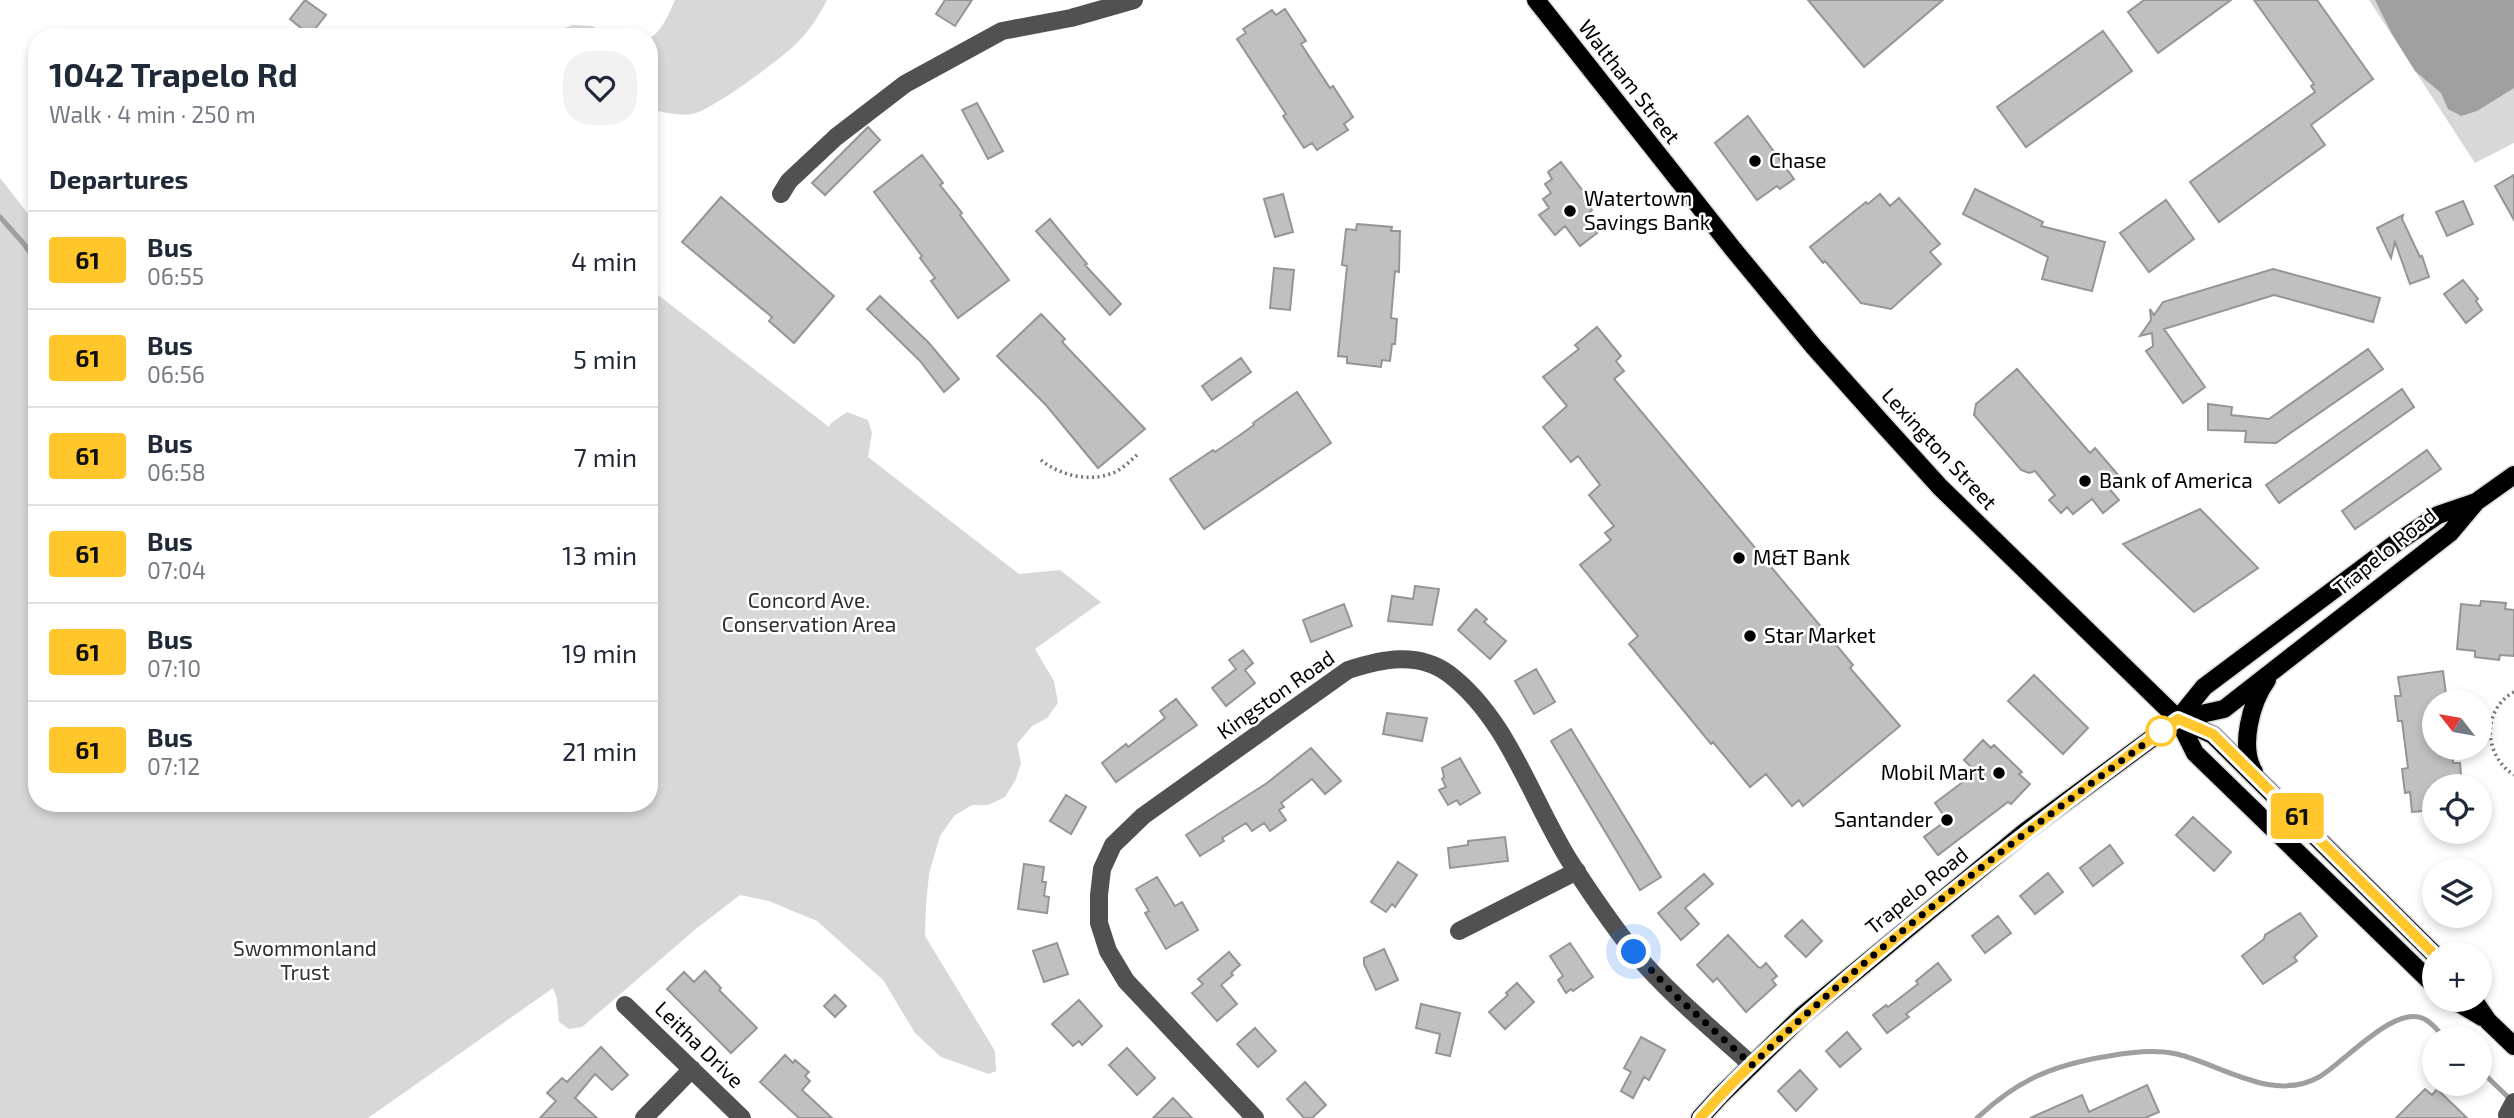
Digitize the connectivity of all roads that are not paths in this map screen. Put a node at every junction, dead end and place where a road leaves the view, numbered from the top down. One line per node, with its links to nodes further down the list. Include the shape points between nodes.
1 (1134, 0): 4 (street, via 1002,32 905,84 836,138)
2 (1536, 0): 3 (main road, Waltham Street)
3 (1686, 192): 8 (main road, Lexington Street, via 1814,347 1940,487)
4 (781, 194)
5 (2514, 475): 6 (main road, Trapelo Road)
6 (2476, 502): 7 (main road, Trapelo Road, via 2449,533); 8 (main road, Trapelo Road, via 2438,515 2396,543 2204,687)
7 (2280, 664): 8 (main road, Trapelo Road, via 2224,709); 9 (main road, via 2251,712 2248,738)
8 (2178, 719): 9 (main road, Lexington Street, via 2213,734); 13 (main road, Lexington Street, via 2195,753); 19 (main road, Trapelo Road, via 2026,831 1803,1015)
9 (2256, 775): 12 (main road, Lexington Street)
10 (1577, 871): 11 (street); 19 (street, Kingston Road, via 1634,952); 25 (street, Kingston Road, via 1475,697 1427,661 1380,659 1348,670 1143,816 1113,845 1102,869 1099,923 1108,951 1126,981)
11 (1459, 931)
12 (2422, 942)
13 (2422, 973)
14 (625, 1005): 20 (street, Leitha Drive)
15 (2473, 1012): 17 (main road)
16 (2482, 1012): 17 (main road)
17 (2488, 1021): 18 (main road)
18 (2514, 1046)
19 (1752, 1065): 26 (main road, Trapelo Road)
20 (692, 1069): 23 (street); 24 (street, Leitha Drive)
21 (2514, 1102): 22 (street, via 2507,1115)
22 (2514, 1114)
23 (644, 1118)
24 (742, 1118)
25 (1255, 1118)
26 (1700, 1118)

